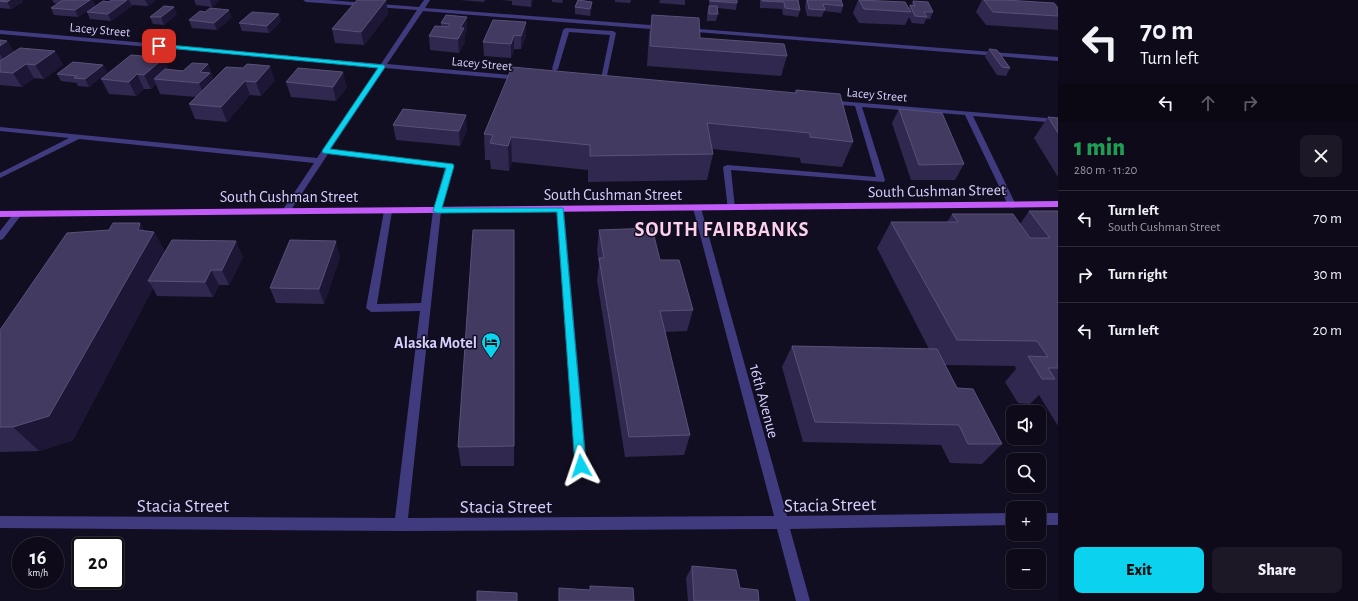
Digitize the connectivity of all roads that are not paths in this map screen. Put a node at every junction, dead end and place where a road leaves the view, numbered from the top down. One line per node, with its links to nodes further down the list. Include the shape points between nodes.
1 (306, 0): 3 (street)
2 (427, 0): 3 (street)
3 (421, 10): 4 (street); 8 (street)
4 (670, 29)
5 (678, 29): 7 (street)
6 (0, 32): 8 (street, Lacey Street)
7 (1058, 58)
8 (382, 67): 10 (street, Lacey Street); 20 (street)
9 (555, 69): 12 (street, via 566,30 613,33)
10 (533, 79)
11 (595, 84): 12 (street)
12 (603, 84): 13 (street)
13 (611, 85)
14 (818, 102): 15 (street, Lacey Street)
15 (858, 105): 16 (street, Lacey Street); 26 (street, via 881,180 728,167)
16 (968, 114): 17 (street, Lacey Street); 24 (street)
17 (1058, 121)
18 (0, 129): 19 (street)
19 (78, 137): 21 (street); 22 (street)
20 (326, 151): 21 (street); 30 (street, via 450,166)
21 (319, 161): 28 (street)
22 (0, 176)
23 (1058, 204): 24 (main road, South Cushman Street)
24 (1012, 205): 26 (main road, South Cushman Street)
25 (697, 208): 26 (main road, South Cushman Street); 27 (main road, South Cushman Street); 40 (street, 16th Avenue)
26 (731, 208)
27 (560, 209): 30 (main road, South Cushman Street); 35 (street)
28 (286, 211): 29 (main road, South Cushman Street); 32 (main road, South Cushman Street)
29 (388, 211): 30 (main road, South Cushman Street); 34 (street, via 371,308)
30 (437, 211): 34 (street)
31 (0, 214): 32 (main road, South Cushman Street)
32 (18, 214): 33 (street)
33 (0, 237)
34 (426, 307): 41 (street)
35 (581, 466)
36 (1058, 518): 38 (street)
37 (1006, 519): 40 (street, Stacia Street)
38 (1046, 519)
39 (0, 522): 41 (street, Stacia Street)
40 (781, 524): 41 (street, Stacia Street); 42 (street, 16th Avenue)
41 (401, 525)
42 (803, 601)

